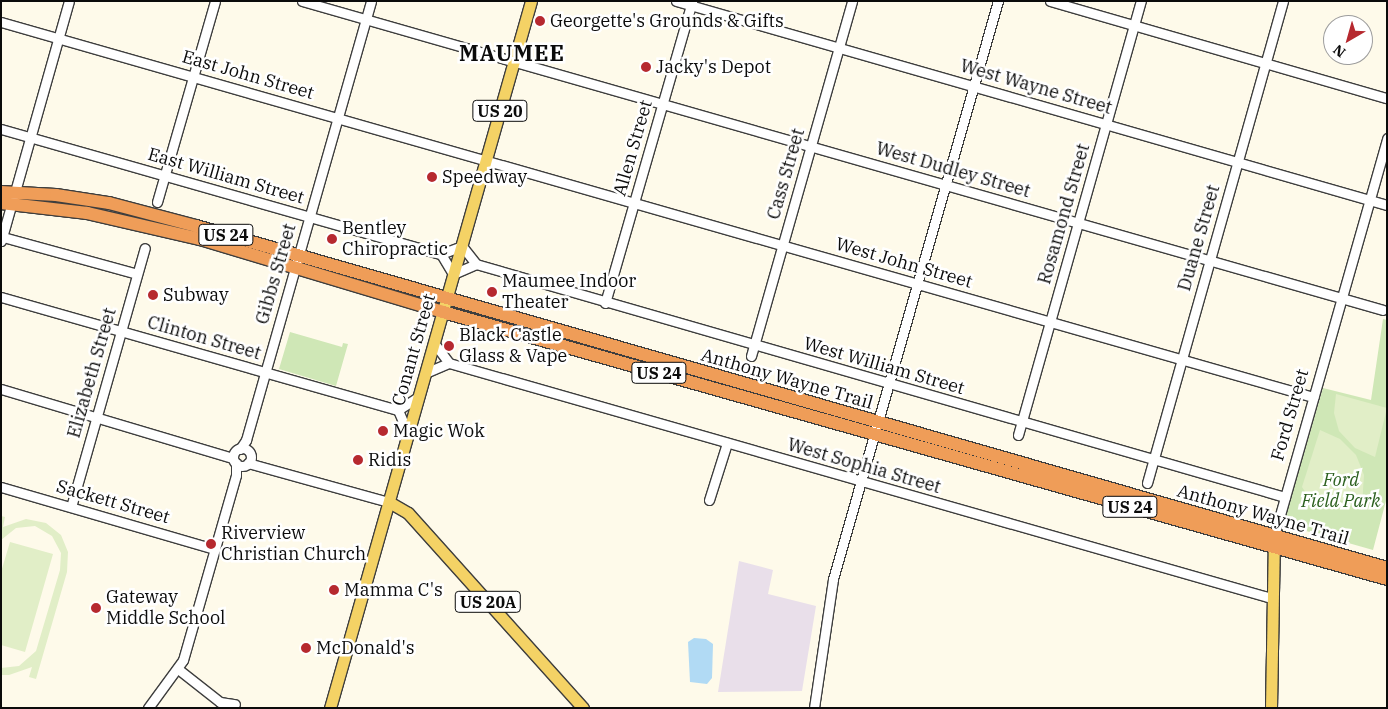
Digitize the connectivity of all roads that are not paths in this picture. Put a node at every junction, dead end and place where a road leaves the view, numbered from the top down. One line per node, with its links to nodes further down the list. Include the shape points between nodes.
1 (69, 1): 16 (street)
2 (215, 1): 20 (street)
3 (302, 1): 13 (street, West Dudley Street)
4 (371, 1): 13 (street, Gibbs Street)
5 (531, 1): 18 (main road, Conant Street / US 20)
6 (676, 1): 12 (street, West Wayne Street)
7 (852, 1): 17 (street, Cass Street)
8 (998, 1): 21 (street)
9 (1050, 1): 15 (street)
10 (1141, 1): 15 (street, Rosamond Street)
11 (1283, 1): 19 (street, Duane Street)
12 (691, 3): 17 (street, West Wayne Street); 23 (street, Allen Street)
13 (366, 19): 18 (street, West Dudley Street); 24 (street, Gibbs Street)
14 (1, 22): 16 (street, East John Street)
15 (1135, 26): 19 (street); 25 (street, Rosamond Street)
16 (59, 38): 20 (street, East John Street); 27 (street)
17 (839, 48): 21 (street, West Wayne Street); 29 (street, Cass Street)
18 (514, 61): 23 (street, West Dudley Street); 30 (main road, Conant Street / US 20)
19 (1266, 62): 22 (street); 31 (street, Duane Street)
20 (193, 77): 24 (street, East John Street); 32 (street)
21 (974, 86): 25 (street, West Wayne Street); 33 (street)
22 (1387, 98)
23 (662, 104): 29 (street, West Dudley Street); 38 (street, Allen Street)
24 (338, 118): 30 (street, East John Street); 40 (street, Gibbs Street)
25 (1106, 124): 31 (street, West Wayne Street); 41 (street, Rosamond Street)
26 (1, 129): 27 (street, East William Street)
27 (31, 137): 32 (street, East William Street); 35 (street)
28 (1387, 138): 36 (street, Ford Street)
29 (811, 146): 33 (street, West Dudley Street); 43 (street, Cass Street)
30 (486, 160): 38 (street, West John Street); 44 (main road, Conant Street / US 20)
31 (1237, 162): 36 (street, West Wayne Street); 47 (street, Duane Street)
32 (165, 176): 37 (street); 40 (street, East William Street)
33 (946, 185): 41 (street, West Dudley Street); 52 (street)
34 (1, 192): 35 (highway, Anthony Wayne Trail / US 24)
35 (9, 200): 42 (street); 48 (highway, Anthony Wayne Trail / US 24, via 109,203)
36 (1369, 200): 39 (street, West Wayne Street); 54 (street, Ford Street)
37 (157, 202)
38 (634, 203): 43 (street, West John Street); 55 (street, Allen Street)
39 (1387, 205)
40 (310, 217): 46 (street, East William Street); 48 (street, Gibbs Street)
41 (1078, 223): 47 (street, West Dudley Street); 58 (street, Rosamond Street)
42 (2, 239): 50 (street)
43 (782, 245): 52 (street, West John Street); 61 (street, Cass Street)
44 (462, 246): 46 (street); 49 (street); 51 (main road, Conant Street / US 20)
45 (145, 248): 50 (street, Elizabeth Street)
46 (441, 254): 51 (street)
47 (1209, 260): 54 (street, West Dudley Street); 63 (street, Duane Street)
48 (297, 261): 56 (highway, Anthony Wayne Trail / US 24); 65 (street, Gibbs Street)
49 (476, 264): 51 (street); 55 (street, West William Street)
50 (137, 274): 59 (street, Elizabeth Street)
51 (454, 274): 56 (main road, Conant Street / US 20)
52 (917, 284): 58 (street, West John Street); 67 (street)
53 (1, 297): 59 (street, Clinton Street)
54 (1341, 298): 57 (street, West Dudley Street); 70 (street, Ford Street)
55 (605, 303): 61 (street, West William Street)
56 (444, 305): 60 (main road, Conant Street / US 20); 74 (highway, Anthony Wayne Trail / US 24)
57 (1383, 310)
58 (1050, 322): 63 (street, West John Street); 73 (street, Rosamond Street)
59 (121, 331): 65 (street, Clinton Street); 72 (street, Elizabeth Street)
60 (434, 343): 64 (street); 66 (main road, Conant Street / US 20)
61 (754, 345): 62 (street, Cass Street); 67 (street, West William Street)
62 (751, 356)
63 (1181, 359): 70 (street, West John Street); 79 (street, Duane Street)
64 (449, 363): 66 (street); 77 (street, West Sophia Street)
65 (265, 372): 71 (street, Clinton Street); 78 (street, Gibbs Street)
66 (425, 373): 69 (main road, Conant Street / US 20)
67 (888, 384): 73 (street, West William Street); 74 (street)
68 (1, 389): 72 (street)
69 (419, 397): 71 (street); 75 (main road, Conant Street / US 20)
70 (1314, 397): 83 (street, Ford Street)
71 (398, 410): 75 (street)
72 (97, 416): 78 (street); 86 (street, Elizabeth Street)
73 (1021, 422): 76 (street, Rosamond Street); 79 (street, West William Street)
74 (876, 428): 80 (street); 87 (highway, Anthony Wayne Trail / US 24)
75 (408, 433): 85 (main road, Conant Street / US 20)
76 (1018, 435)
77 (727, 443): 80 (street, West Sophia Street); 84 (street)
78 (244, 458): 85 (street); 88 (street, Gibbs Street)
79 (1154, 459): 81 (street, Duane Street); 83 (street, West William Street)
80 (861, 482): 91 (street, West Sophia Street); 97 (street, via 833,579)
81 (1147, 483)
82 (1, 487): 86 (street, Sackett Street)
83 (1284, 497): 87 (street, Ford Street)
84 (709, 500)
85 (389, 502): 95 (main road, Conant Street / US 20); 96 (main road, US 20A, via 408,512)
86 (71, 507): 88 (street, Sackett Street)
87 (1273, 542): 89 (highway, Anthony Wayne Trail / US 24); 90 (highway, Anthony Wayne Trail / US 24); 91 (main road, Ford Street)
88 (215, 549): 92 (street, Gibbs Street)
89 (1387, 568)
90 (1387, 579)
91 (1271, 598): 98 (main road, Ford Street)
92 (178, 669): 93 (street, via 220,702); 94 (street)
93 (235, 704)
94 (148, 708)
95 (330, 708)
96 (583, 708)
97 (814, 708)
98 (1270, 708)

